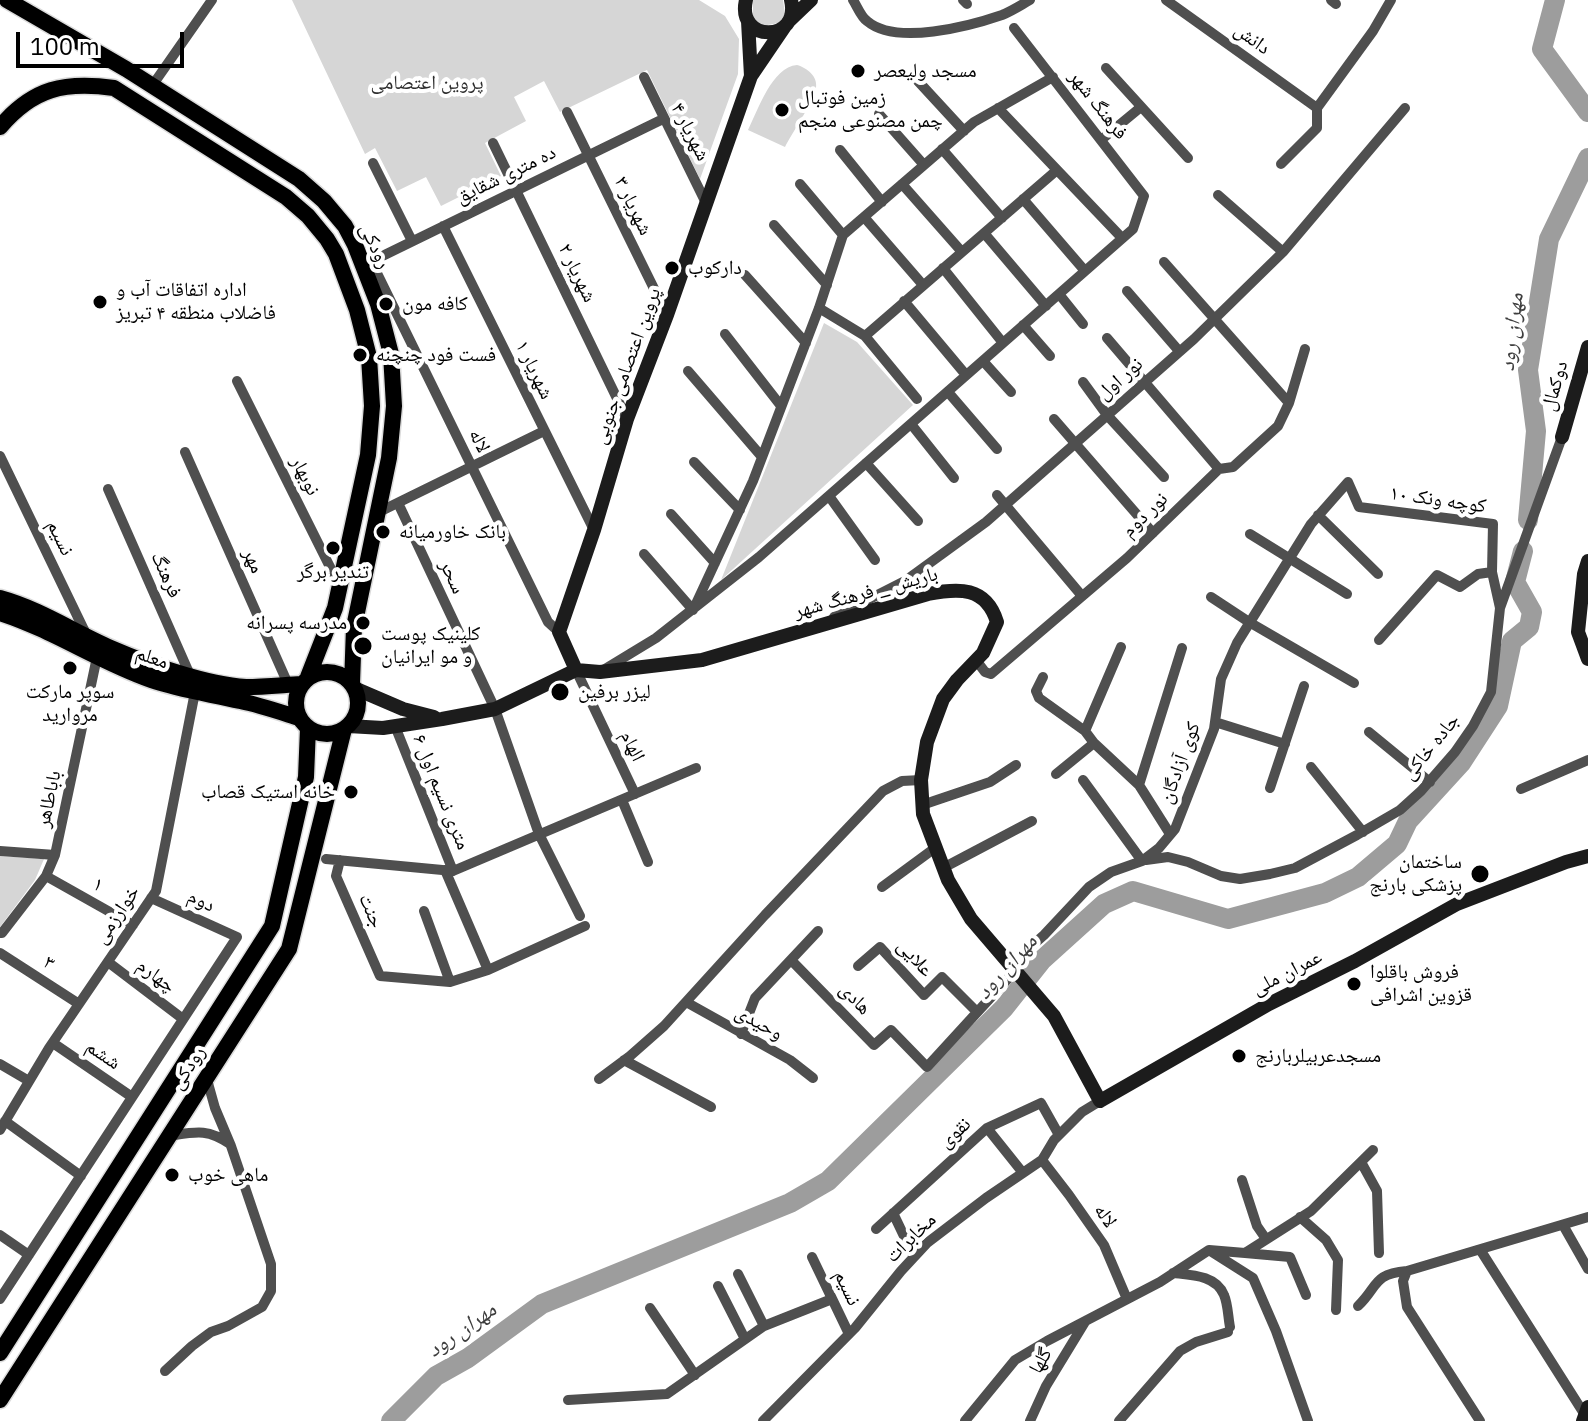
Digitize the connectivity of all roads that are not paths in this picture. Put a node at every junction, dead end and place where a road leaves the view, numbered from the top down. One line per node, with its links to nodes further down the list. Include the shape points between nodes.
1 (7, 0): 10 (main road, رودکى)
2 (791, 0): 12 (main road)
3 (811, 0): 12 (main road, پروین اعتصامی جنوبی)
4 (853, 0): 5 (street, via 866,21 889,31 923,33 1004,14)
5 (1030, 0)
6 (1166, 0): 22 (street, دانش)
7 (1391, 0): 22 (street)
8 (730, 1): 11 (main road)
9 (207, 2): 19 (street)
10 (33, 6): 19 (main road, رودکى)
11 (746, 12): 12 (main road, via 751,26 762,32); 15 (main road, پروین اعتصامی جنوبی)
12 (787, 24): 15 (main road, پروین اعتصامی جنوبی)
13 (1014, 28): 17 (street)
14 (1106, 68): 20 (street)
15 (751, 76): 45 (main road, پروین اعتصامی جنوبی)
16 (644, 77): 26 (street, شهریار ۴)
17 (1053, 77): 21 (street, فرهنگ شهر); 29 (street, فرهنگ شهر)
18 (917, 80): 28 (street)
19 (152, 86): 54 (main road, رودکى, via 299,179 324,201)
20 (1141, 107): 29 (street); 34 (street)
21 (998, 108): 28 (street, فرهنگ شهر); 38 (street)
22 (1317, 108): 36 (street, via 1317,128)
23 (1405, 108): 56 (street, نور اول)
24 (567, 112): 33 (street, شهریار ۳)
25 (879, 114): 37 (street)
26 (663, 119): 33 (street, ده متری شقایق); 45 (street, شهریار ۴)
27 (0, 127): 57 (main road, رودکى, via 35,97 60,87 114,88 286,197 308,216)
28 (964, 131): 31 (street, فرهنگ شهر)
29 (1101, 140): 52 (street, فرهنگ شهر, via 1144,196 1133,229)
30 (493, 143): 41 (street, شهریار ۲)
31 (942, 149): 37 (street, فرهنگ شهر); 47 (street)
32 (840, 150): 44 (street)
33 (588, 155): 41 (street, ده متری شقایق); 70 (street, شهریار ۳)
34 (1188, 158)
35 (373, 163): 53 (street)
36 (1281, 164)
37 (924, 165): 40 (street, فرهنگ شهر)
38 (1057, 170): 43 (street); 52 (street)
39 (800, 184): 51 (street)
40 (902, 184): 44 (street, فرهنگ شهر); 55 (street)
41 (517, 190): 49 (street, ده متری شقایق); 95 (street, شهریار ۲)
42 (1218, 195): 56 (street)
43 (1023, 199): 47 (street); 61 (street)
44 (882, 202): 46 (street, فرهنگ شهر)
45 (706, 203): 70 (main road, پروین اعتصامی جنوبی)
46 (864, 217): 51 (street, فرهنگ شهر); 64 (street)
47 (1002, 218): 50 (street)
48 (774, 225): 63 (street)
49 (443, 226): 53 (street, ده متری شقایق); 98 (street, شهریار ۱)
50 (984, 233): 55 (street); 68 (street)
51 (843, 235): 63 (street)
52 (1122, 238): 61 (street, فرهنگ شهر)
53 (412, 241): 59 (street, ده متری شقایق)
54 (355, 245): 57 (main road); 59 (main road, رودکى)
55 (962, 252): 60 (street)
56 (1283, 252): 71 (street, نور اول)
57 (336, 254): 99 (main road, رودکى, via 369,357)
58 (1164, 262): 71 (street)
59 (368, 263): 101 (main road, رودکى, via 391,354); 109 (street, لاله)
60 (943, 268): 64 (street); 78 (street)
61 (1085, 271): 66 (street, فرهنگ شهر)
62 (745, 275): 77 (street)
63 (827, 285): 69 (street)
64 (923, 285): 67 (street)
65 (1127, 291): 81 (street)
66 (1059, 294): 68 (street, فرهنگ شهر); 72 (street)
67 (904, 301): 75 (street); 85 (street)
68 (1046, 306): 73 (street, فرهنگ شهر)
69 (819, 308): 75 (street); 77 (street)
70 (667, 315): 95 (main road, پروین اعتصامی جنوبی)
71 (1214, 320): 81 (street, نور اول); 92 (street)
72 (1083, 324)
73 (1023, 325): 78 (street, فرهنگ شهر); 82 (street)
74 (725, 334): 93 (street)
75 (865, 336): 91 (street)
76 (1107, 338): 88 (street)
77 (806, 343): 93 (street)
78 (1003, 343): 83 (street, فرهنگ شهر)
79 (1588, 347): 100 (main road, دوکمال)
80 (1305, 349): 92 (street, نور دوم)
81 (1179, 351): 88 (street, نور اول)
82 (1050, 356)
83 (983, 361): 85 (street, فرهنگ شهر); 90 (street)
84 (688, 371): 106 (street)
85 (966, 375): 89 (street, فرهنگ شهر)
86 (237, 381): 134 (street, نوبهار)
87 (1083, 382): 94 (street)
88 (1144, 382): 94 (street, نور اول); 110 (street)
89 (948, 392): 97 (street, فرهنگ شهر); 103 (street)
90 (1011, 392)
91 (917, 399)
92 (1289, 403): 110 (street, نور دوم, via 1278,426 1233,467)
93 (781, 406): 106 (street)
94 (1107, 415): 102 (street, نور اول); 111 (street)
95 (627, 419): 124 (main road, پروین اعتصامی جنوبی)
96 (1054, 419): 102 (street)
97 (911, 424): 108 (street, فرهنگ شهر); 112 (street)
98 (544, 431): 109 (street); 124 (street, شهریار ۱)
99 (369, 434): 101 (main road); 134 (main road, رودکى)
100 (1562, 437): 139 (street, جاده خاکی)
101 (391, 439): 120 (main road, رودکى)
102 (1075, 443): 118 (street, نور اول); 125 (street)
103 (997, 449)
104 (185, 452): 155 (street, مهر)
105 (0, 456): 145 (street, نسیم)
106 (762, 457): 119 (street)
107 (694, 462): 119 (street)
108 (866, 463): 116 (street, فرهنگ شهر); 123 (street)
109 (471, 467): 117 (street); 144 (street, لاله, via 548,622)
110 (1219, 469): 125 (street, نور دوم)
111 (1164, 477)
112 (954, 478)
113 (1348, 482): 122 (street, کوی آزادگان); 132 (street, کوچه ونک ۱۰, via 1359,507 1493,524)
114 (108, 489): 157 (street, فرهنگ)
115 (997, 495): 118 (street)
116 (829, 496): 129 (street); 140 (street, فرهنگ شهر)
117 (398, 503): 120 (street); 160 (street, سحر)
118 (1005, 505): 136 (street); 143 (street, نور اول, via 905,581)
119 (740, 510): 131 (street)
120 (379, 512): 158 (main road, رودکى, via 354,627)
121 (671, 514): 131 (street)
122 (1318, 515): 128 (street, کوی آزادگان); 133 (street)
123 (918, 521)
124 (594, 530): 144 (main road, پروین اعتصامی جنوبی)
125 (1153, 533): 136 (street, نور دوم)
126 (1250, 534): 128 (street)
127 (644, 554): 140 (street)
128 (1289, 558): 135 (street); 142 (street, کوی آزادگان)
129 (875, 560)
130 (1588, 561): 150 (main road, via 1578,632)
131 (715, 563): 140 (street)
132 (1492, 572): 139 (street); 146 (street, via 1478,574 1460,587 1437,575)
133 (1378, 574)
134 (340, 586): 155 (main road, رودکى, via 335,608)
135 (1347, 594)
136 (1082, 596): 151 (street, نور دوم, via 991,674)
137 (1211, 597): 142 (street)
138 (0, 598): 145 (main road, معلم)
139 (1500, 608): 177 (street, جاده خاکی, via 1491,692 1473,726)
140 (693, 610): 153 (street, فرهنگ شهر)
141 (0, 613): 149 (main road, معلم)
142 (1249, 622): 156 (street); 162 (street, کوی آزادگان, via 1221,679)
143 (816, 626): 151 (main road, باریش _ فرهنگ شهر, via 928,594 966,591 993,608 997,622); 153 (main road, باریش _ فرهنگ شهر, via 702,660)
144 (559, 632): 152 (main road)
145 (87, 636): 157 (main road, معلم)
146 (1379, 640)
147 (1121, 647): 166 (street)
148 (1182, 648): 178 (street)
149 (97, 657): 157 (main road, معلم, via 152,680); 190 (street, باباطاهر)
150 (1588, 659)
151 (976, 660): 175 (main road, باریش _ فرهنگ شهر, via 943,699 927,742)
152 (576, 670): 153 (main road, باریش _ فرهنگ شهر); 160 (main road); 181 (street, الهام)
153 (600, 672)
154 (1043, 677): 166 (street, via 1036,691 1039,698)
155 (299, 682): 157 (main road, معلم); 158 (main road, via 331,671); 163 (main road, via 295,704)
156 (1354, 683)
157 (192, 684): 163 (main road, معلم); 200 (street, خوارزمی)
158 (353, 686): 161 (main road, via 403,709); 165 (main road, via 358,708)
159 (1304, 686): 169 (street)
160 (495, 709): 161 (main road); 186 (street, سحر)
161 (442, 719): 164 (main road)
162 (1215, 722): 169 (street); 187 (street, کوی آزادگان)
163 (304, 723): 165 (main road, via 322,734); 269 (main road, رودکی, via 306,777 272,926)
164 (395, 726): 165 (main road); 197 (street, ۶ متری نسیم اول)
165 (346, 727): 221 (main road, رودکی, via 289,949)
166 (1085, 731): 168 (street)
167 (1369, 732): 177 (street)
168 (1094, 743): 174 (street); 178 (street)
169 (1285, 744): 179 (street)
170 (1588, 760): 180 (street)
171 (1016, 765): 183 (street, via 990,782)
172 (1311, 767): 185 (street)
173 (696, 768): 181 (street)
174 (1056, 774)
175 (921, 780): 183 (main road, باریش _ فرهنگ شهر); 212 (street, via 902,781 883,791)
176 (1083, 780): 194 (street)
177 (1430, 782): 185 (street, جاده خاکی, via 1400,810)
178 (1139, 785): 187 (street)
179 (1270, 788)
180 (1521, 789)
181 (635, 794): 182 (street)
182 (622, 800): 186 (street); 195 (street)
183 (922, 805): 188 (main road, باریش _ فرهنگ شهر)
184 (1032, 821): 196 (street)
185 (1363, 832): 194 (street, جاده خاکی, via 1295,868 1240,879 1168,857)
186 (539, 834): 197 (street); 210 (street, سحر, via 583,921)
187 (1170, 834): 194 (street, کوی آزادگان)
188 (935, 848): 196 (main road, باریش _ فرهنگ شهر); 199 (street)
189 (0, 851): 190 (street)
190 (55, 855): 198 (street, باباطاهر)
191 (1588, 856): 226 (main road, عمران ملی, via 1457,904)
192 (326, 859): 193 (street)
193 (340, 860): 197 (street); 211 (street, جنت, via 336,876 380,976)
194 (1142, 861): 209 (street, کوی آزادگان, via 1089,887)
195 (648, 862)
196 (943, 868): 209 (main road, باریش _ فرهنگ شهر, via 971,919)
197 (449, 870): 210 (street, ۶ متری نسیم اول)
198 (46, 876): 202 (street, ۱); 204 (street, باباطاهر)
199 (882, 887)
200 (151, 898): 202 (street, خوارزمی); 215 (street, دوم, via 237,937)
201 (424, 911): 211 (street)
202 (133, 925): 207 (street, خوارزمی)
203 (818, 931): 206 (street)
204 (1, 934)
205 (0, 953): 213 (street, ۳)
206 (791, 960): 216 (street, via 755,998); 220 (street, هادی, via 874,1045 891,1030)
207 (108, 962): 213 (street, خوارزمی); 215 (street, چهارم)
208 (858, 966): 214 (street, علایی, via 880,947 924,995 942,977)
209 (1012, 969): 214 (street, کوی آزادگان); 226 (main road, باریش _ فرهنگ شهر, via 1054,1016)
210 (488, 970): 211 (street)
211 (450, 982)
212 (686, 1002): 216 (street, وحیدی); 218 (street)
213 (79, 1004): 217 (street, خوارزمی)
214 (977, 1012): 220 (street, کوی آزادگان)
215 (183, 1019): 225 (street)
216 (741, 1034): 222 (street, وحیدی)
217 (53, 1043): 224 (street, خوارزمی); 225 (street, ششم)
218 (624, 1060): 223 (street); 227 (street)
219 (0, 1064): 224 (street)
220 (927, 1067)
221 (206, 1076): 231 (main road, رودکی); 232 (street)
222 (813, 1078)
223 (599, 1079)
224 (29, 1081): 228 (street, خوارزمی)
225 (132, 1097): 237 (street)
226 (1100, 1101): 230 (street, مخابرات)
227 (711, 1107)
228 (2, 1126): 237 (street)
229 (987, 1128): 230 (street, نقوی, via 1041,1103); 236 (street); 239 (street, نقوی)
230 (1059, 1135): 234 (street, مخابرات)
231 (168, 1136): 232 (street, via 215,1134); 272 (main road, رودکی)
232 (231, 1146): 270 (street, via 271,1264 271,1291 262,1307 211,1332)
233 (1373, 1150): 235 (street)
234 (1042, 1160): 236 (street, مخابرات); 261 (street, لاله, via 1104,1245)
235 (1361, 1162): 240 (street); 249 (street, via 1377,1191)
236 (1023, 1173): 252 (street, مخابرات)
237 (81, 1176): 250 (street)
238 (1242, 1180): 245 (street)
239 (893, 1213): 243 (street, نقوی); 252 (street)
240 (1300, 1217): 245 (street); 264 (street, via 1326,1240 1338,1260)
241 (1588, 1217): 242 (street)
242 (1563, 1225): 247 (street); 253 (street)
243 (876, 1229)
244 (0, 1235): 250 (street)
245 (1266, 1239): 248 (street)
246 (1209, 1250): 248 (street); 255 (street); 279 (street, via 1253,1278)
247 (1481, 1251): 254 (street); 274 (street)
248 (1245, 1253): 258 (street, via 1290,1257)
249 (1379, 1253)
250 (29, 1255): 259 (street)
251 (812, 1257): 260 (street, نسیم)
252 (914, 1257): 267 (street, مخابرات)
253 (1588, 1269)
254 (1407, 1271): 262 (street, via 1376,1281); 280 (street, via 1407,1307)
255 (1173, 1273): 261 (street); 278 (street, via 1217,1284 1229,1330 1180,1351)
256 (738, 1274): 266 (street)
257 (718, 1286): 268 (street)
258 (1306, 1295)
259 (0, 1299)
260 (832, 1299): 266 (street); 267 (street, نسیم)
261 (1127, 1299): 265 (street)
262 (1358, 1306)
263 (650, 1308): 271 (street)
264 (1336, 1310)
265 (1086, 1321): 276 (street, via 1015,1360); 277 (street, گلها)
266 (764, 1326): 268 (street)
267 (849, 1334): 275 (street, مخابرات)
268 (745, 1339): 271 (street)
269 (0, 1353)
270 (165, 1371)
271 (695, 1375): 273 (street, via 667,1394)
272 (0, 1400)
273 (568, 1400)
274 (1585, 1414)
275 (763, 1421)
276 (965, 1421)
277 (1030, 1421)
278 (1119, 1421)
279 (1308, 1421)
280 (1480, 1421)

